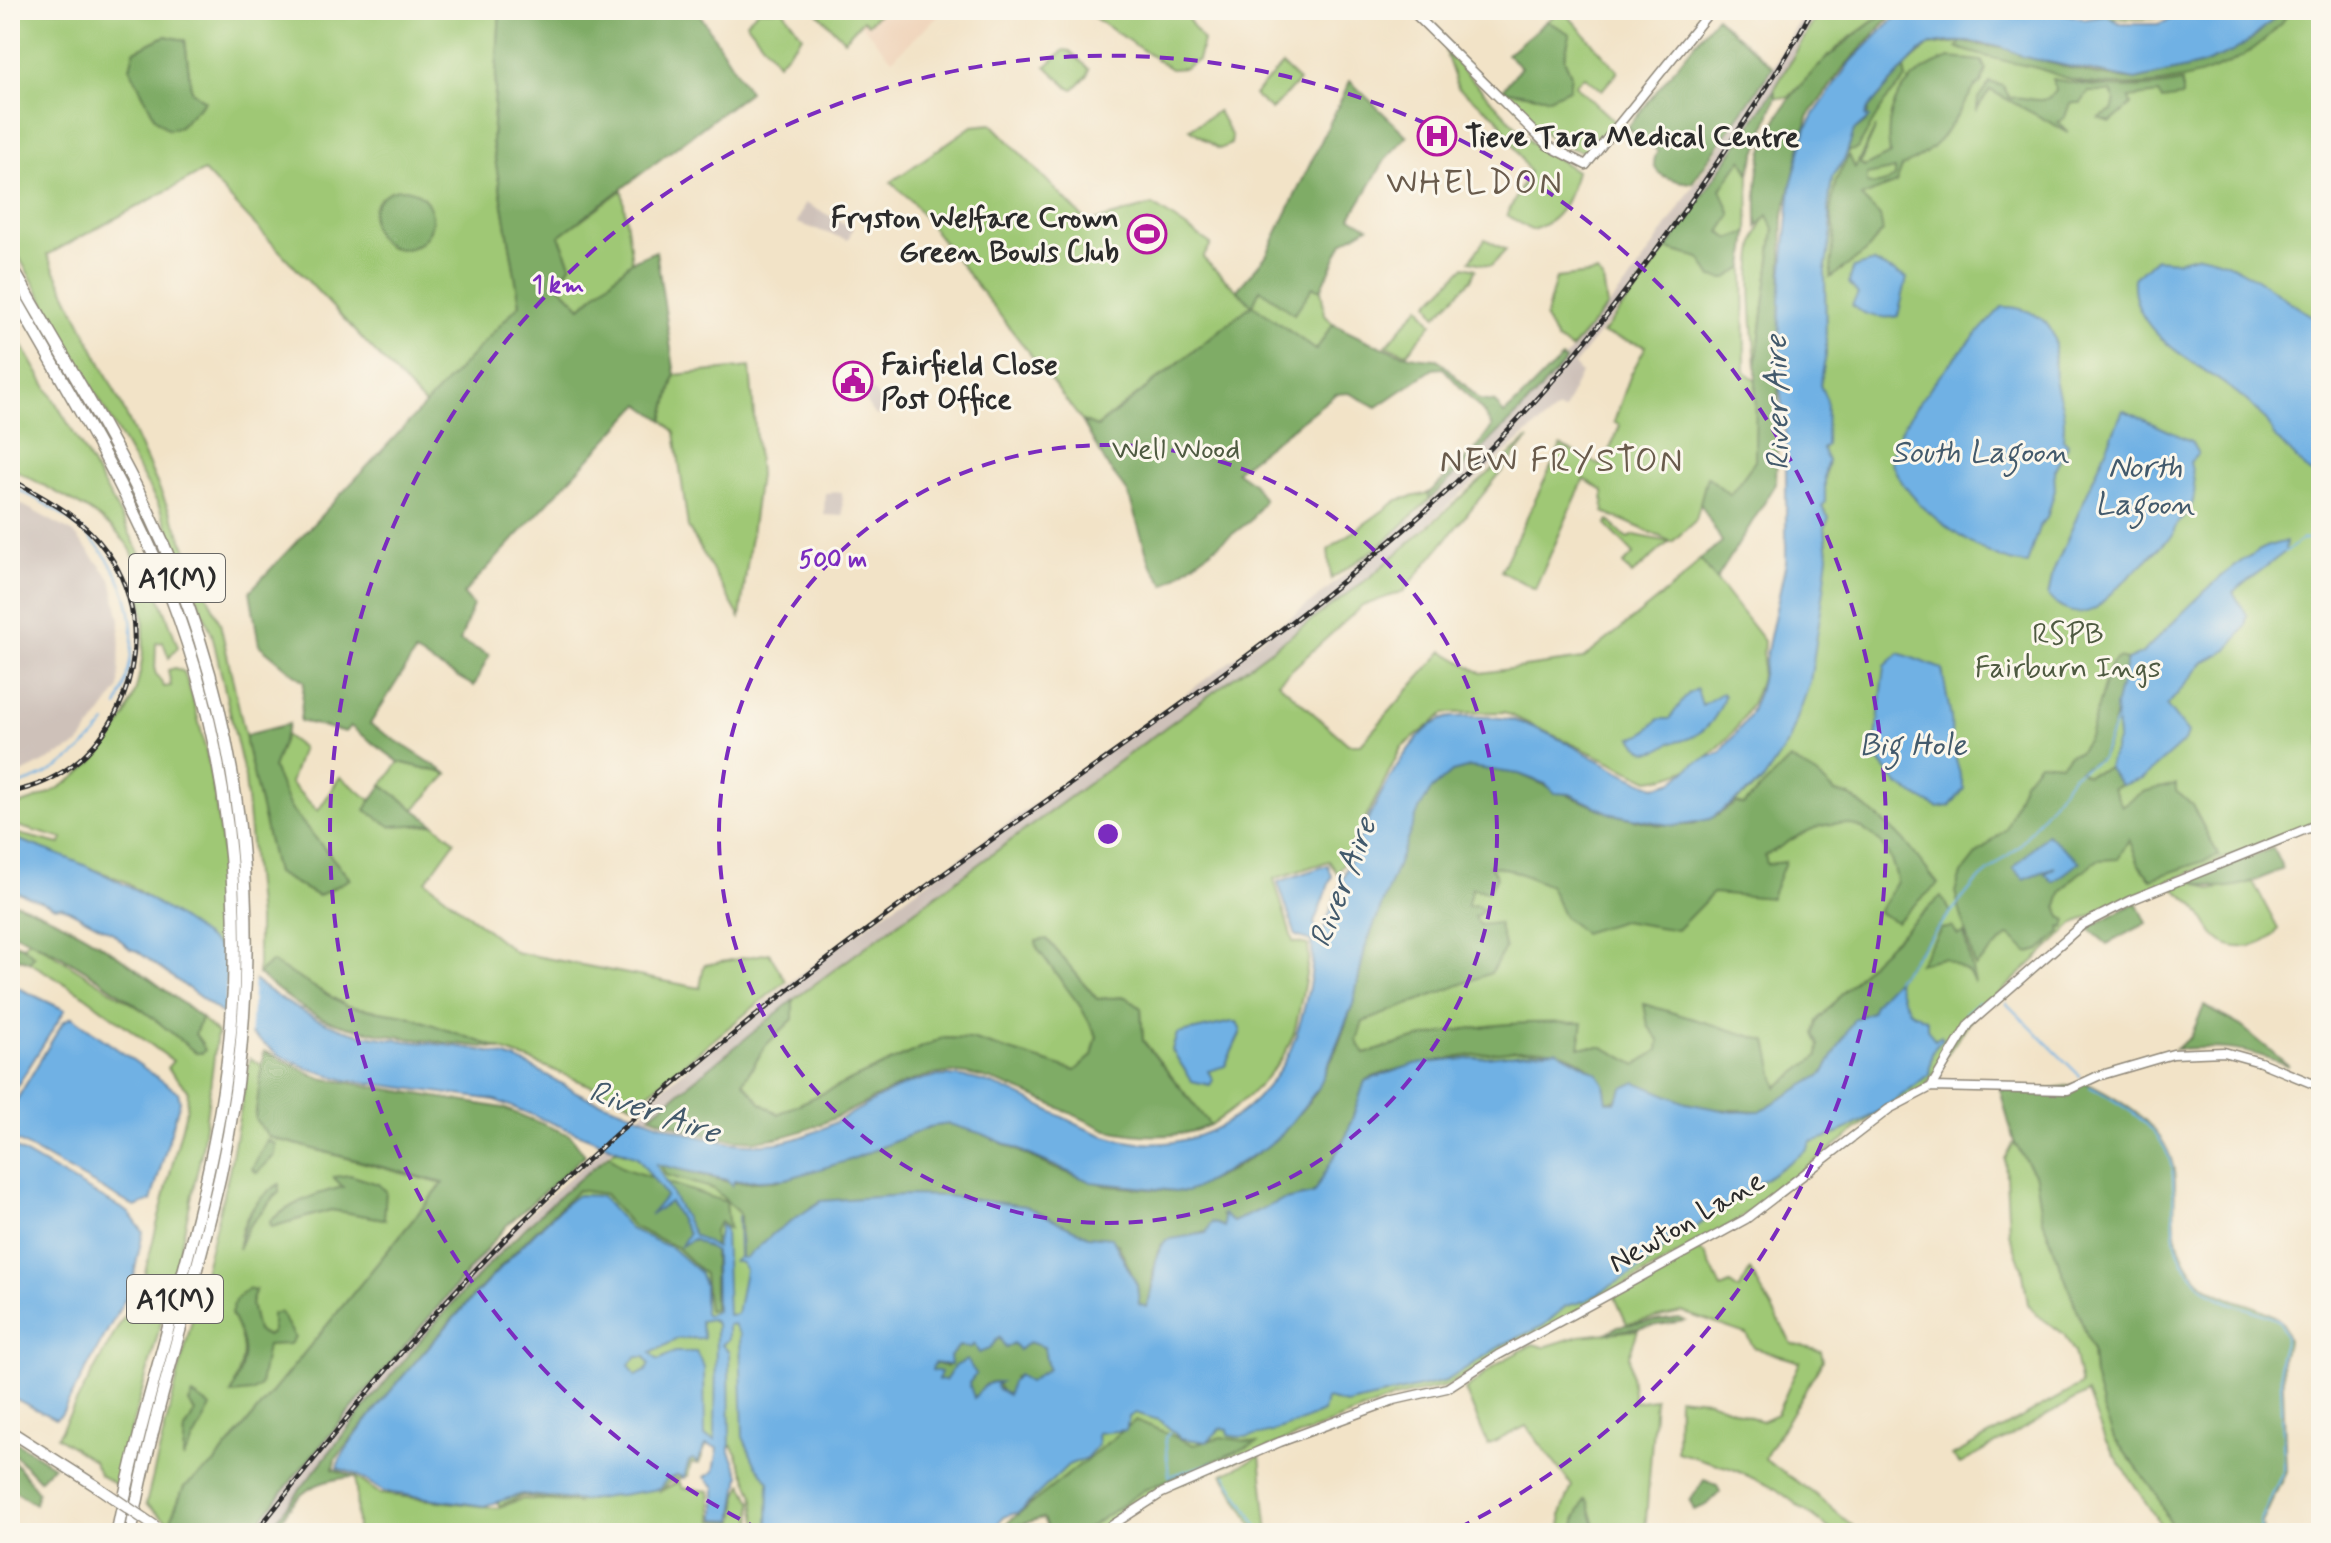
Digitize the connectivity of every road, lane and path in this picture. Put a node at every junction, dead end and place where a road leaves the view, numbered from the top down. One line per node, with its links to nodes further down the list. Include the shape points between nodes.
1 (1411, 10): 2 (street, via 1547,145 1586,165)
2 (1711, 10)
3 (10, 264): 6 (highway, A1(M), via 150,515 185,597 231,764 243,847)
4 (10, 289): 6 (highway, A1(M), via 132,509 177,615 218,767)
5 (2321, 823): 8 (street, via 2082,925 1969,1024)
6 (241, 927): 7 (highway, A1(M))
7 (233, 1064): 12 (highway, A1(M)); 13 (highway, A1(M), via 220,1175)
8 (1931, 1087): 9 (street, via 2068,1090 2173,1054 2224,1052); 14 (street, Newton Lane, via 1889,1109 1746,1219 1498,1355 1461,1381 1280,1442 1162,1493)
9 (2321, 1087)
10 (10, 1431): 11 (main road, bridge)
11 (161, 1530)
12 (117, 1533)
13 (131, 1533)
14 (1100, 1533)

